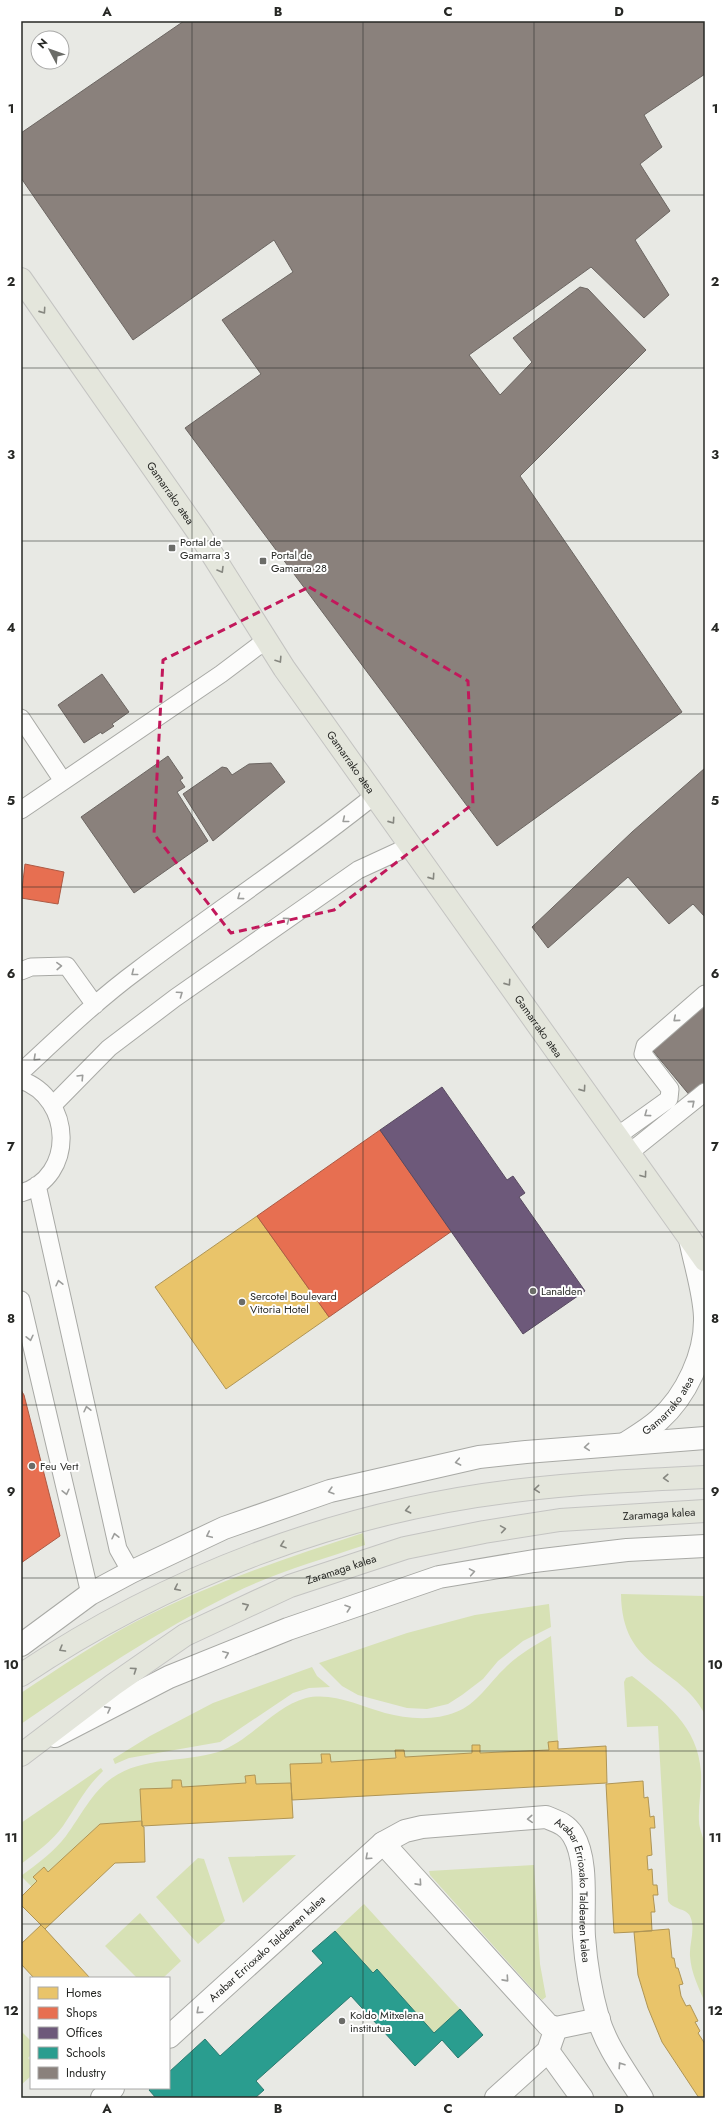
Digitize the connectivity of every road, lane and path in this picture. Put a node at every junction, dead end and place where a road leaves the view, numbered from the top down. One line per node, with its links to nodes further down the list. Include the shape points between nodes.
1 (21, 279): 2 (main road, Gamarrako atea, one-way to 2, via 200,535)
2 (266, 640): 4 (lane, via 221,674); 5 (main road, Gamarrako atea, one-way to 5)
3 (21, 718): 4 (lane)
4 (63, 781): 6 (lane)
5 (375, 796): 7 (main road, Gamarrako atea, one-way to 7); 10 (lane, one-way to 10, via 324,836 137,971)
6 (21, 810)
7 (410, 846): 14 (lane, one-way to 7, via 109,1048 175,998 358,870); 15 (main road, Gamarrako atea, one-way to 15)
8 (21, 971): 10 (lane, one-way to 10, via 31,967 67,966)
9 (705, 994): 15 (lane, one-way to 15, via 645,1046 643,1054 670,1089 669,1099)
10 (96, 1005): 11 (lane, one-way to 11)
11 (21, 1072)
12 (21, 1080): 14 (lane, via 43,1093)
13 (705, 1092): 15 (lane, one-way to 13)
14 (53, 1105): 16 (lane, via 60,1122 62,1140 58,1158 50,1173)
15 (623, 1145): 18 (main road, Gamarrako atea, one-way to 18)
16 (37, 1185): 17 (lane); 26 (lane, one-way to 16, via 118,1549)
17 (21, 1193)
18 (690, 1239): 19 (main road, Gamarrako atea); 22 (street, Gamarrako atea, via 705,1318 704,1335 694,1369 675,1403 658,1421)
19 (705, 1260)
20 (21, 1300): 27 (lane, one-way to 27)
21 (705, 1438): 22 (street)
22 (626, 1443): 26 (street, one-way to 26, via 479,1457 330,1491 224,1528)
23 (705, 1477): 29 (main road, one-way to 29, via 627,1480 512,1491 426,1506 348,1524 284,1544 212,1572 120,1616)
24 (705, 1511): 30 (main road, Zaramaga kalea, one-way to 24, via 113,1685 185,1635 290,1586 405,1548 484,1532 560,1520)
25 (705, 1546): 30 (street, Zaramaga kalea, one-way to 25, via 169,1677 288,1629 439,1577 534,1561)
26 (131, 1572): 27 (street)
27 (90, 1594): 28 (street)
28 (21, 1645)
29 (21, 1675)
30 (23, 1754)
31 (383, 1843): 32 (street, Arabar Errioxako Taldearen kalea, one-way to 31, via 584,1938 582,1856 564,1824 546,1817 422,1827 405,1831); 33 (street, one-way to 33, via 540,2017 548,2025); 34 (street, Arabar Errioxako Taldearen kalea, one-way to 34)
32 (598, 2018): 33 (street); 40 (street, Arabar Errioxako Taldearen kalea, one-way to 32, via 611,2049)
33 (556, 2028): 35 (street)
34 (170, 2036)
35 (548, 2051): 38 (street); 39 (street)
36 (112, 2089): 37 (street)
37 (102, 2098)
38 (496, 2098)
39 (582, 2098)
40 (642, 2098)

